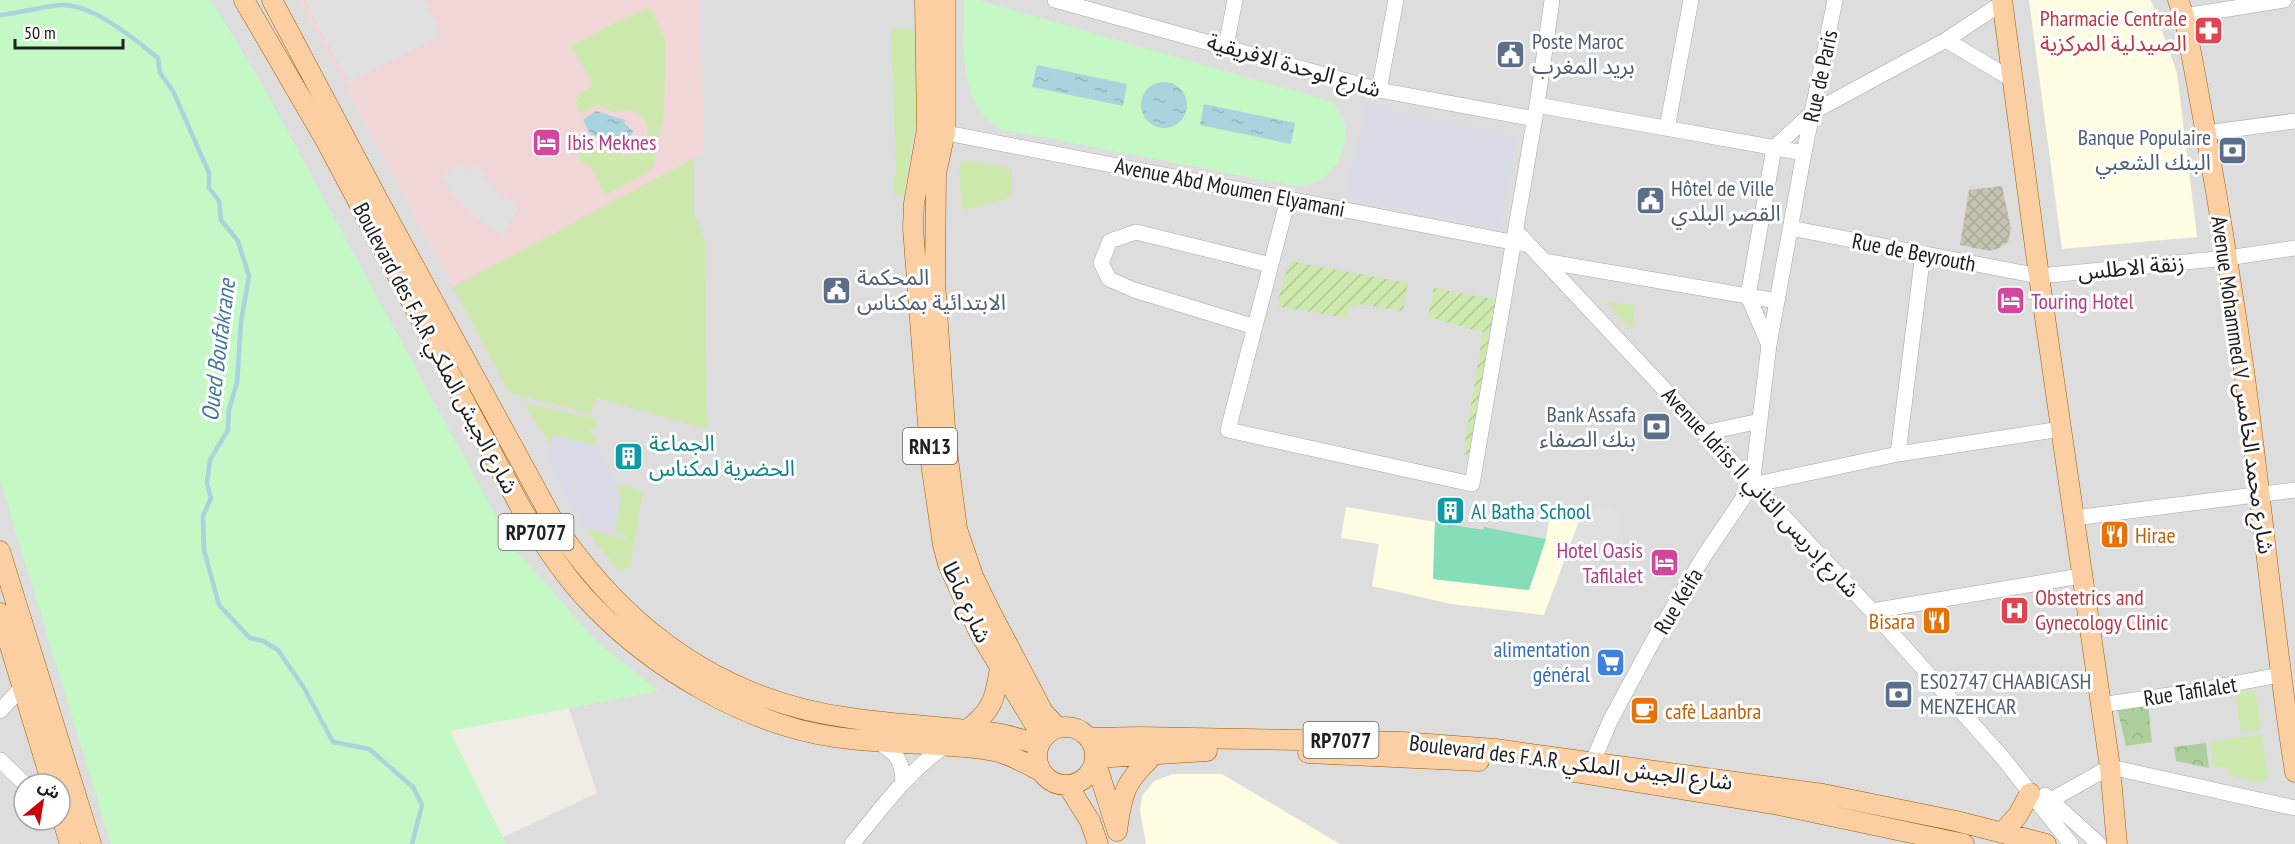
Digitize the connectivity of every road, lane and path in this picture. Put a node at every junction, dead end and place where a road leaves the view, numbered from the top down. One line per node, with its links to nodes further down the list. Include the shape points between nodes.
1 (234, 0): 16 (main road)
2 (244, 0): 16 (main road, Boulevard des F.A.R شارع الجيش الملكي / RP7077)
3 (272, 0): 59 (main road, Boulevard des F.A.R شارع الجيش الملكي / RP7077, via 557,528 609,595 630,616 687,658 723,680 781,703 850,718)
4 (925, 0): 25 (main road, RN13)
5 (945, 0): 25 (main road, RN13)
6 (1055, 0): 14 (street, شارع الوحدة الافريقية)
7 (1235, 0): 18 (street)
8 (1396, 0): 20 (street)
9 (1551, 0): 21 (street)
10 (1691, 0): 24 (street)
11 (1835, 0): 22 (street, Rue de Paris)
12 (2284, 0): 15 (street)
13 (2002, 2): 17 (street); 19 (main road)
14 (1100, 6): 18 (street, شارع الوحدة الافريقية)
15 (2181, 8): 26 (main road, Avenue Mohammed V شارع محمد الخامس)
16 (256, 21): 62 (main road, Boulevard des F.A.R شارع الجيش الملكي / RP7077, via 326,141 522,508 549,551 594,608 653,657 724,700 795,728)
17 (1946, 39): 19 (street); 22 (street)
18 (1226, 46): 20 (street, شارع الوحدة الافريقية)
19 (2013, 80): 37 (main road)
20 (1379, 90): 21 (street, شارع الوحدة الافريقية)
21 (1536, 112): 24 (street, شارع الوحدة الافريقية); 31 (street)
22 (1813, 112): 27 (street); 28 (street, Rue de Paris)
23 (2295, 121): 26 (street)
24 (1667, 128): 27 (street, شارع الوحدة الافريقية)
25 (936, 131): 29 (street, Avenue Abd Moumen Elyamani); 54 (main road, شارع مآطا / RN13, via 914,202 931,463 948,564); 60 (main road, RN13, via 935,282 946,443 957,529 973,576 1044,712)
26 (2206, 133): 34 (main road, Avenue Mohammed V شارع محمد الخامس)
27 (1774, 147): 28 (street, شارع الوحدة الافريقية); 38 (street)
28 (1804, 153): 30 (street, Rue de Paris)
29 (1288, 199): 31 (street, Avenue Abd Moumen Elyamani); 36 (street)
30 (1790, 228): 33 (street, Rue de Beyrouth); 39 (street, Rue de Paris)
31 (1520, 239): 35 (street, Avenue Idriss II شارع إدريس الثاني); 40 (street, via 1472,484 1228,430)
32 (2295, 248): 34 (street, زنقة الاطلس)
33 (1923, 253): 37 (street, Rue de Beyrouth); 45 (street)
34 (2227, 258): 37 (street, زنقة الاطلس); 48 (main road, Avenue Mohammed V شارع محمد الخامس)
35 (1544, 261): 38 (street); 44 (street, Avenue Idriss II شارع إدريس الثاني)
36 (1271, 265): 40 (street); 40 (street, via 1136,232 1110,241 1101,263 1109,279 1134,290)
37 (2039, 276): 43 (main road)
38 (1748, 296): 39 (street); 41 (street)
39 (1777, 301): 41 (street, Rue de Paris)
40 (1255, 327)
41 (1769, 345): 42 (street)
42 (1760, 421): 44 (street); 46 (street)
43 (2061, 429): 45 (street); 49 (main road)
44 (1704, 433): 46 (street, Avenue Idriss II شارع إدريس الثاني)
45 (1898, 454): 46 (street)
46 (1752, 485): 52 (street, Avenue Idriss II شارع إدريس الثاني); 68 (street, Rue Keifa, via 1653,641)
47 (2295, 490): 48 (street)
48 (2259, 494): 49 (street); 55 (main road, Avenue Mohammed V شارع محمد الخامس)
49 (2074, 518): 51 (main road)
50 (0, 551): 81 (main road)
51 (2081, 576): 52 (street); 57 (main road)
52 (1872, 611): 65 (street, Avenue Idriss II شارع إدريس الثاني)
53 (0, 613): 56 (main road)
54 (1000, 669): 59 (main road, via 993,705); 60 (main road, شارع مآطا / RN13)
55 (2286, 679): 57 (street, Rue Tafilalet); 73 (main road, Avenue Mohammed V شارع محمد الخامس)
56 (22, 687): 58 (street); 72 (main road)
57 (2100, 705): 69 (main road)
58 (0, 711)
59 (966, 731): 60 (main road, Boulevard des F.A.R شارع الجيش الملكي / RP7077)
60 (1047, 737): 61 (main road, via 1075,728); 70 (main road, RN13, via 1037,753)
61 (1089, 738): 67 (main road); 68 (main road, Boulevard des F.A.R شارع الجيش الملكي / RP7077, via 1402,741)
62 (878, 741): 63 (main road, Boulevard des F.A.R شارع الجيش الملكي / RP7077); 74 (street, via 899,760)
63 (945, 746): 70 (main road, Boulevard des F.A.R شارع الجيش الملكي / RP7077, via 999,752); 74 (street)
64 (1156, 753): 67 (main road, Boulevard des F.A.R شارع الجيش الملكي / RP7077); 80 (main road, via 1135,773 1125,790); 84 (main road, Boulevard des F.A.R شارع الجيش الملكي / RP7077, via 1277,751 1543,767 1779,805)
65 (2002, 757): 76 (street, Avenue Idriss II شارع إدريس الثاني); 77 (street, Avenue Idriss II شارع إدريس الثاني)
66 (0, 760): 71 (street)
67 (1096, 760): 75 (main road, via 1086,778); 80 (main road)
68 (1593, 761): 79 (main road, Boulevard des F.A.R شارع الجيش الملكي / RP7077, via 1823,794)
69 (2110, 767): 77 (street); 78 (street); 88 (main road)
70 (1040, 771): 75 (main road, via 1052,782)
71 (12, 772)
72 (48, 772)
73 (2295, 772)
74 (903, 782): 82 (street)
75 (1068, 786): 83 (main road, via 1090,821)
76 (2030, 793): 79 (main road, via 2018,815); 86 (street, Avenue Idriss II شارع إدريس الثاني)
77 (2051, 800): 87 (street, Avenue Idriss II شارع إدريس الثاني)
78 (2295, 808)
79 (2001, 833): 85 (main road, Boulevard des F.A.R شارع الجيش الملكي / RP7077)
80 (1118, 837)
81 (91, 844)
82 (852, 844)
83 (1098, 844)
84 (1964, 844)
85 (2046, 844)
86 (2071, 844)
87 (2099, 844)
88 (2117, 844)

